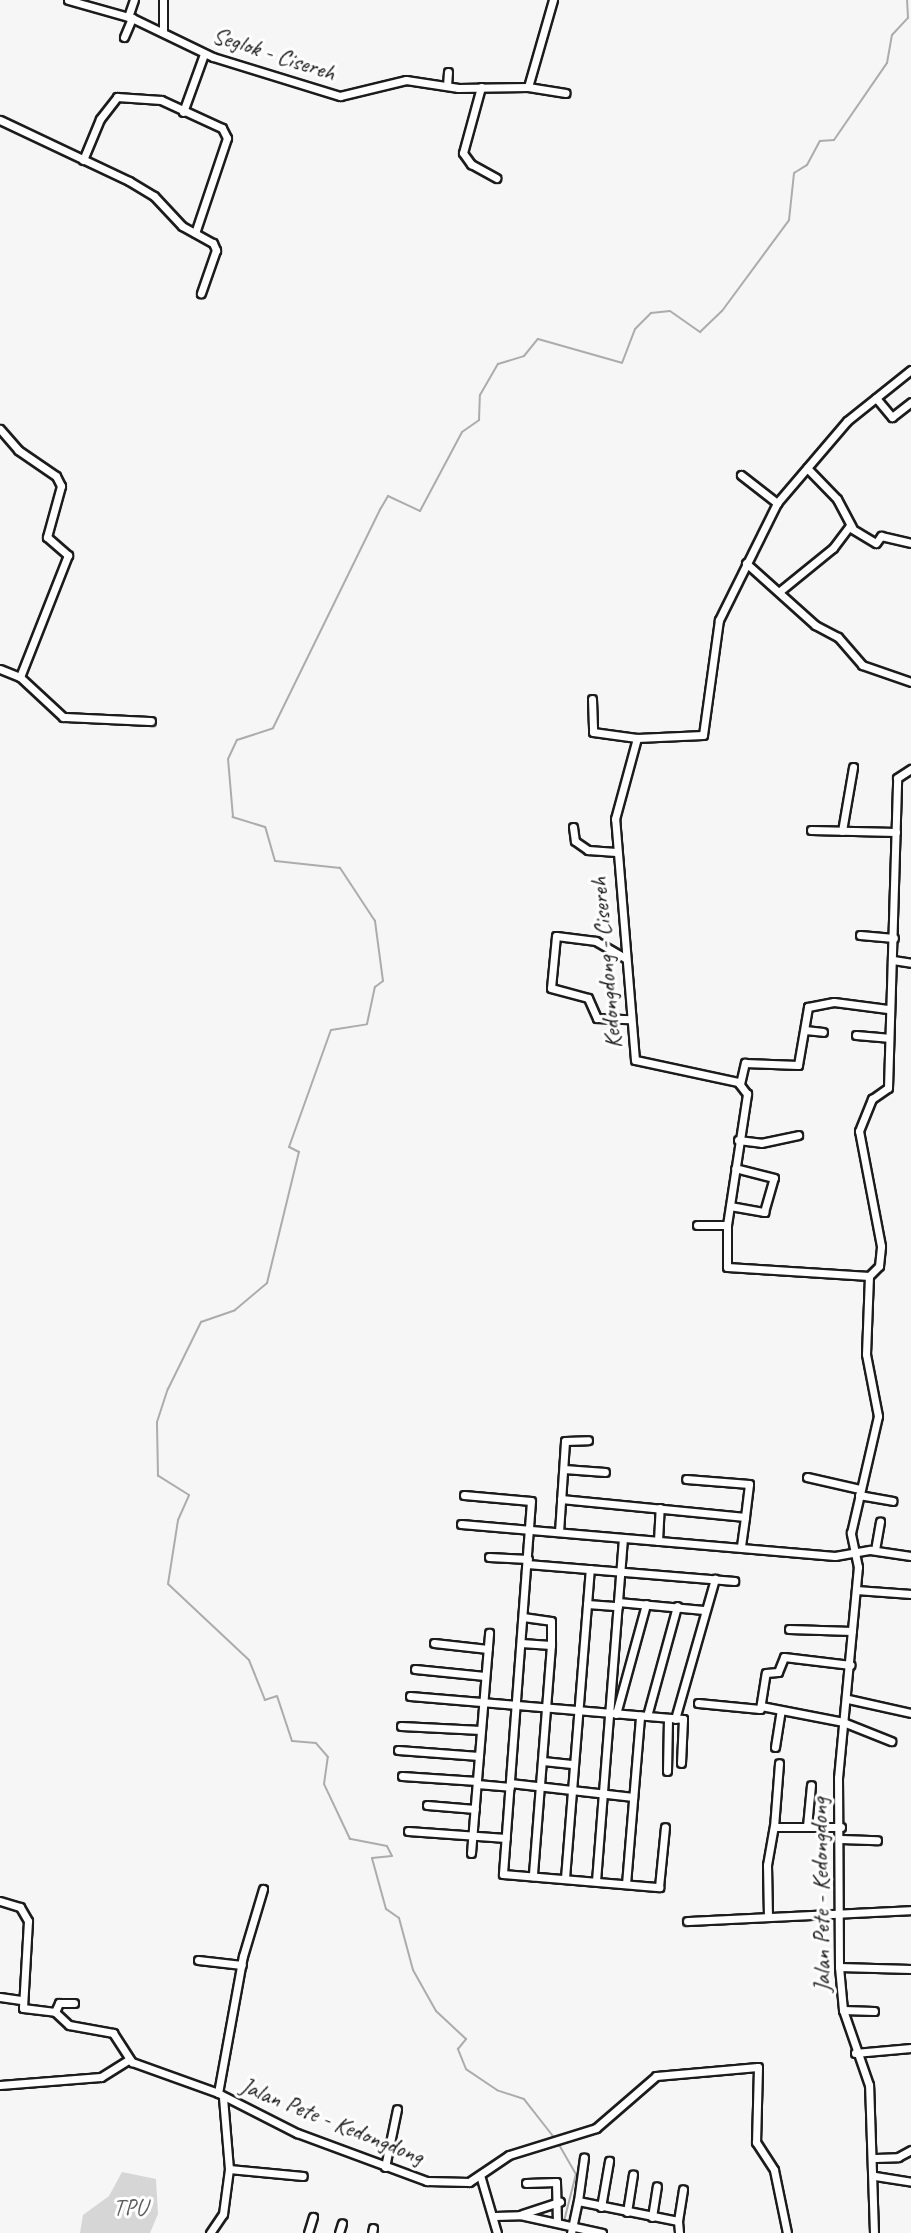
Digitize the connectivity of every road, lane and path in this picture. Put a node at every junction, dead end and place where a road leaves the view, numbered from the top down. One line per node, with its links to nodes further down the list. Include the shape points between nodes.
1 (68, 0): 5 (street, Seglok - Cisereh)
2 (134, 0): 5 (street)
3 (163, 0): 6 (street)
4 (553, 0): 12 (street)
5 (130, 17): 6 (street, Seglok - Cisereh); 7 (street)
6 (163, 32): 8 (street, Seglok - Cisereh)
7 (124, 37)
8 (204, 54): 10 (street, Seglok - Cisereh, via 335,95 395,81); 14 (street)
9 (448, 72): 10 (street)
10 (447, 86): 11 (street, Seglok - Cisereh)
11 (481, 87): 12 (street, Seglok - Cisereh); 17 (street, via 463,153 471,164)
12 (528, 87): 13 (street, Seglok - Cisereh)
13 (566, 93)
14 (183, 112): 16 (street, via 161,100 117,97 100,119); 18 (street, via 222,128 227,138)
15 (0, 120): 16 (street)
16 (83, 159): 18 (street, via 154,196)
17 (496, 178)
18 (195, 233): 19 (street, via 216,250)
19 (201, 293)
20 (911, 369): 21 (street)
21 (876, 398): 22 (street, via 892,417); 24 (street, via 847,421)
22 (911, 402)
23 (0, 429): 32 (street, via 18,450 56,476 62,486 46,537 68,555)
24 (807, 468): 26 (street); 27 (street, via 837,499)
25 (741, 475): 26 (street)
26 (777, 503): 29 (street)
27 (852, 527): 28 (street, via 876,543 881,536); 30 (street)
28 (911, 543)
29 (746, 563): 30 (street); 36 (street, via 717,627 704,735)
30 (780, 591): 33 (street, via 862,665)
31 (0, 669): 32 (street)
32 (20, 677): 35 (street, via 63,717)
33 (911, 682)
34 (592, 699): 36 (street, via 593,732)
35 (151, 721)
36 (637, 738): 43 (street, Kedongdong - Cisereh, via 615,819)
37 (853, 767): 41 (street)
38 (911, 769): 42 (street, via 897,778)
39 (573, 827): 43 (street, via 576,841 588,850)
40 (811, 830): 41 (street)
41 (842, 831): 42 (street)
42 (896, 832): 45 (street)
43 (616, 852): 46 (street, Kedongdong - Cisereh)
44 (860, 935): 45 (street)
45 (894, 938): 47 (street)
46 (625, 958): 50 (street, Kedongdong - Cisereh); 50 (street, via 596,941 556,936 551,988 588,998 597,1018)
47 (893, 960): 48 (street); 49 (street)
48 (911, 963)
49 (888, 1009): 51 (street, via 824,1002 808,1006); 54 (street)
50 (630, 1019): 55 (street, Kedongdong - Cisereh, via 638,1062)
51 (805, 1030): 52 (street); 55 (street, via 798,1065 745,1064)
52 (823, 1032)
53 (856, 1035): 54 (street)
54 (888, 1038): 62 (street, via 888,1088 872,1099 859,1131 881,1246 879,1266)
55 (740, 1083): 57 (street, via 747,1094)
56 (798, 1135): 57 (street, via 761,1143)
57 (738, 1140): 58 (street)
58 (735, 1168): 59 (street); 59 (street, via 774,1178 764,1212)
59 (730, 1206): 61 (street)
60 (697, 1225): 61 (street)
61 (727, 1225): 62 (street, via 730,1269)
62 (869, 1276): 68 (street, via 868,1388 878,1410)
63 (588, 1440): 64 (street, via 566,1439)
64 (564, 1469): 65 (street); 70 (street)
65 (605, 1472)
66 (807, 1477): 68 (street)
67 (686, 1479): 73 (street, via 749,1484)
68 (859, 1492): 71 (street); 82 (street, via 851,1533)
69 (464, 1494): 76 (street, via 531,1501)
70 (561, 1499): 72 (street); 77 (street)
71 (892, 1501)
72 (660, 1508): 73 (street); 79 (street)
73 (745, 1517): 80 (street)
74 (880, 1521): 81 (street)
75 (461, 1524): 76 (street)
76 (530, 1530): 77 (street); 85 (street)
77 (559, 1533): 78 (street)
78 (623, 1538): 79 (street); 87 (street)
79 (658, 1541): 80 (street)
80 (741, 1546): 82 (street, via 835,1556)
81 (875, 1550): 82 (street); 83 (street)
82 (858, 1553): 90 (street, Jalan Pete - Kedongdong)
83 (911, 1556)
84 (489, 1557): 85 (street)
85 (528, 1562): 86 (street); 97 (street)
86 (590, 1569): 87 (street); 92 (street)
87 (620, 1572): 88 (street); 93 (street)
88 (715, 1579): 89 (street); 96 (street)
89 (734, 1581)
90 (856, 1590): 91 (street); 99 (street, Jalan Pete - Kedongdong)
91 (911, 1594)
92 (587, 1604): 93 (street); 115 (street)
93 (618, 1604): 94 (street); 117 (street)
94 (646, 1604): 95 (street); 117 (street)
95 (677, 1606): 96 (street); 119 (street)
96 (705, 1610): 120 (street)
97 (523, 1617): 101 (street); 103 (street, via 551,1621)
98 (789, 1629): 99 (street)
99 (852, 1631): 105 (street, Jalan Pete - Kedongdong)
100 (489, 1633): 104 (street)
101 (521, 1642): 103 (street); 112 (street)
102 (434, 1644): 104 (street)
103 (551, 1645): 114 (street)
104 (488, 1649): 107 (street)
105 (851, 1665): 109 (street, Jalan Pete - Kedongdong); 113 (street, via 782,1657 778,1672 766,1673)
106 (415, 1669): 107 (street)
107 (485, 1676): 110 (street)
108 (410, 1696): 110 (street)
109 (848, 1699): 118 (street); 121 (street, Jalan Pete - Kedongdong)
110 (483, 1702): 112 (street); 123 (street)
111 (698, 1703): 113 (street)
112 (517, 1705): 114 (street); 135 (street)
113 (760, 1706): 116 (street)
114 (548, 1708): 115 (street); 128 (street)
115 (579, 1710): 117 (street); 131 (street)
116 (781, 1710): 121 (street); 125 (street)
117 (613, 1713): 119 (street); 139 (street)
118 (911, 1713)
119 (644, 1716): 120 (street); 140 (street)
120 (671, 1720): 129 (street, via 687,1724); 132 (street)
121 (843, 1722): 124 (street); 146 (street, Jalan Pete - Kedongdong)
122 (401, 1726): 123 (street)
123 (481, 1730): 127 (street)
124 (891, 1741)
125 (775, 1747)
126 (398, 1750): 127 (street)
127 (479, 1756): 134 (street)
128 (543, 1761): 131 (street); 137 (street)
129 (681, 1763)
130 (779, 1763): 145 (street)
131 (574, 1764): 138 (street)
132 (667, 1771)
133 (402, 1776): 134 (street)
134 (477, 1783): 135 (street); 142 (street)
135 (510, 1785): 137 (street); 149 (street)
136 (811, 1785): 143 (street)
137 (541, 1787): 138 (street); 153 (street)
138 (571, 1790): 139 (street); 154 (street)
139 (602, 1794): 140 (street); 155 (street)
140 (633, 1797): 156 (street)
141 (427, 1805): 142 (street)
142 (475, 1809): 148 (street)
143 (807, 1826): 145 (street); 146 (street)
144 (665, 1827): 156 (street, via 660,1886)
145 (774, 1827): 160 (street, via 767,1865)
146 (841, 1827): 150 (street, Jalan Pete - Kedongdong)
147 (408, 1831): 148 (street)
148 (473, 1835): 149 (street); 152 (street)
149 (506, 1838): 153 (street, via 503,1874)
150 (841, 1839): 151 (street); 161 (street, Jalan Pete - Kedongdong)
151 (877, 1840)
152 (471, 1853)
153 (533, 1876): 154 (street)
154 (565, 1878): 155 (street)
155 (596, 1881): 156 (street)
156 (626, 1884)
157 (263, 1889): 164 (street)
158 (0, 1901): 168 (street, via 20,1907 28,1921)
159 (911, 1910): 161 (street)
160 (768, 1917): 161 (street); 162 (street)
161 (840, 1917): 165 (street, Jalan Pete - Kedongdong)
162 (687, 1921)
163 (198, 1959): 164 (street)
164 (242, 1965): 177 (street)
165 (839, 1967): 166 (street); 170 (street, Jalan Pete - Kedongdong)
166 (911, 1969)
167 (0, 1997): 168 (street)
168 (21, 2000): 172 (street, via 23,2008)
169 (74, 2003): 172 (street, via 59,2003)
170 (843, 2010): 171 (street); 174 (street, Jalan Pete - Kedongdong)
171 (874, 2011)
172 (55, 2012): 175 (street, via 69,2025 113,2033)
173 (911, 2048): 174 (street)
174 (855, 2053): 181 (street, Jalan Pete - Kedongdong, via 867,2077)
175 (128, 2060): 176 (street, via 101,2077); 177 (street, Jalan Pete - Kedongdong)
176 (0, 2085)
177 (220, 2096): 183 (street, Jalan Pete - Kedongdong); 184 (street)
178 (398, 2109): 183 (street)
179 (911, 2150): 181 (street, via 898,2157)
180 (584, 2157): 193 (street)
181 (875, 2158): 188 (street, Jalan Pete - Kedongdong)
182 (609, 2161): 195 (street)
183 (385, 2167): 186 (street, Jalan Pete - Kedongdong, via 450,2186)
184 (229, 2169): 187 (street); 204 (street, via 223,2214)
185 (633, 2174): 196 (street)
186 (480, 2175): 198 (street); 210 (street, Jalan Pete - Kedongdong, via 509,2155 596,2128 656,2076 758,2067 756,2142 774,2170)
187 (303, 2176)
188 (875, 2176): 189 (street); 211 (street, Jalan Pete - Kedongdong)
189 (911, 2182)
190 (526, 2183): 194 (street, via 556,2182)
191 (657, 2186): 200 (street)
192 (683, 2189): 201 (street)
193 (578, 2201): 195 (street); 203 (street)
194 (560, 2202): 197 (street); 203 (street)
195 (601, 2207): 196 (street)
196 (627, 2212): 200 (street)
197 (520, 2215): 198 (street); 203 (street)
198 (495, 2216): 207 (street)
199 (313, 2217): 205 (street)
200 (652, 2217): 201 (street)
201 (678, 2221): 209 (street)
202 (342, 2223): 206 (street)
203 (566, 2226): 208 (street)
204 (210, 2233)
205 (308, 2233)
206 (339, 2233)
207 (497, 2233)
208 (602, 2233)
209 (679, 2233)
210 (787, 2233)
211 (874, 2233)

